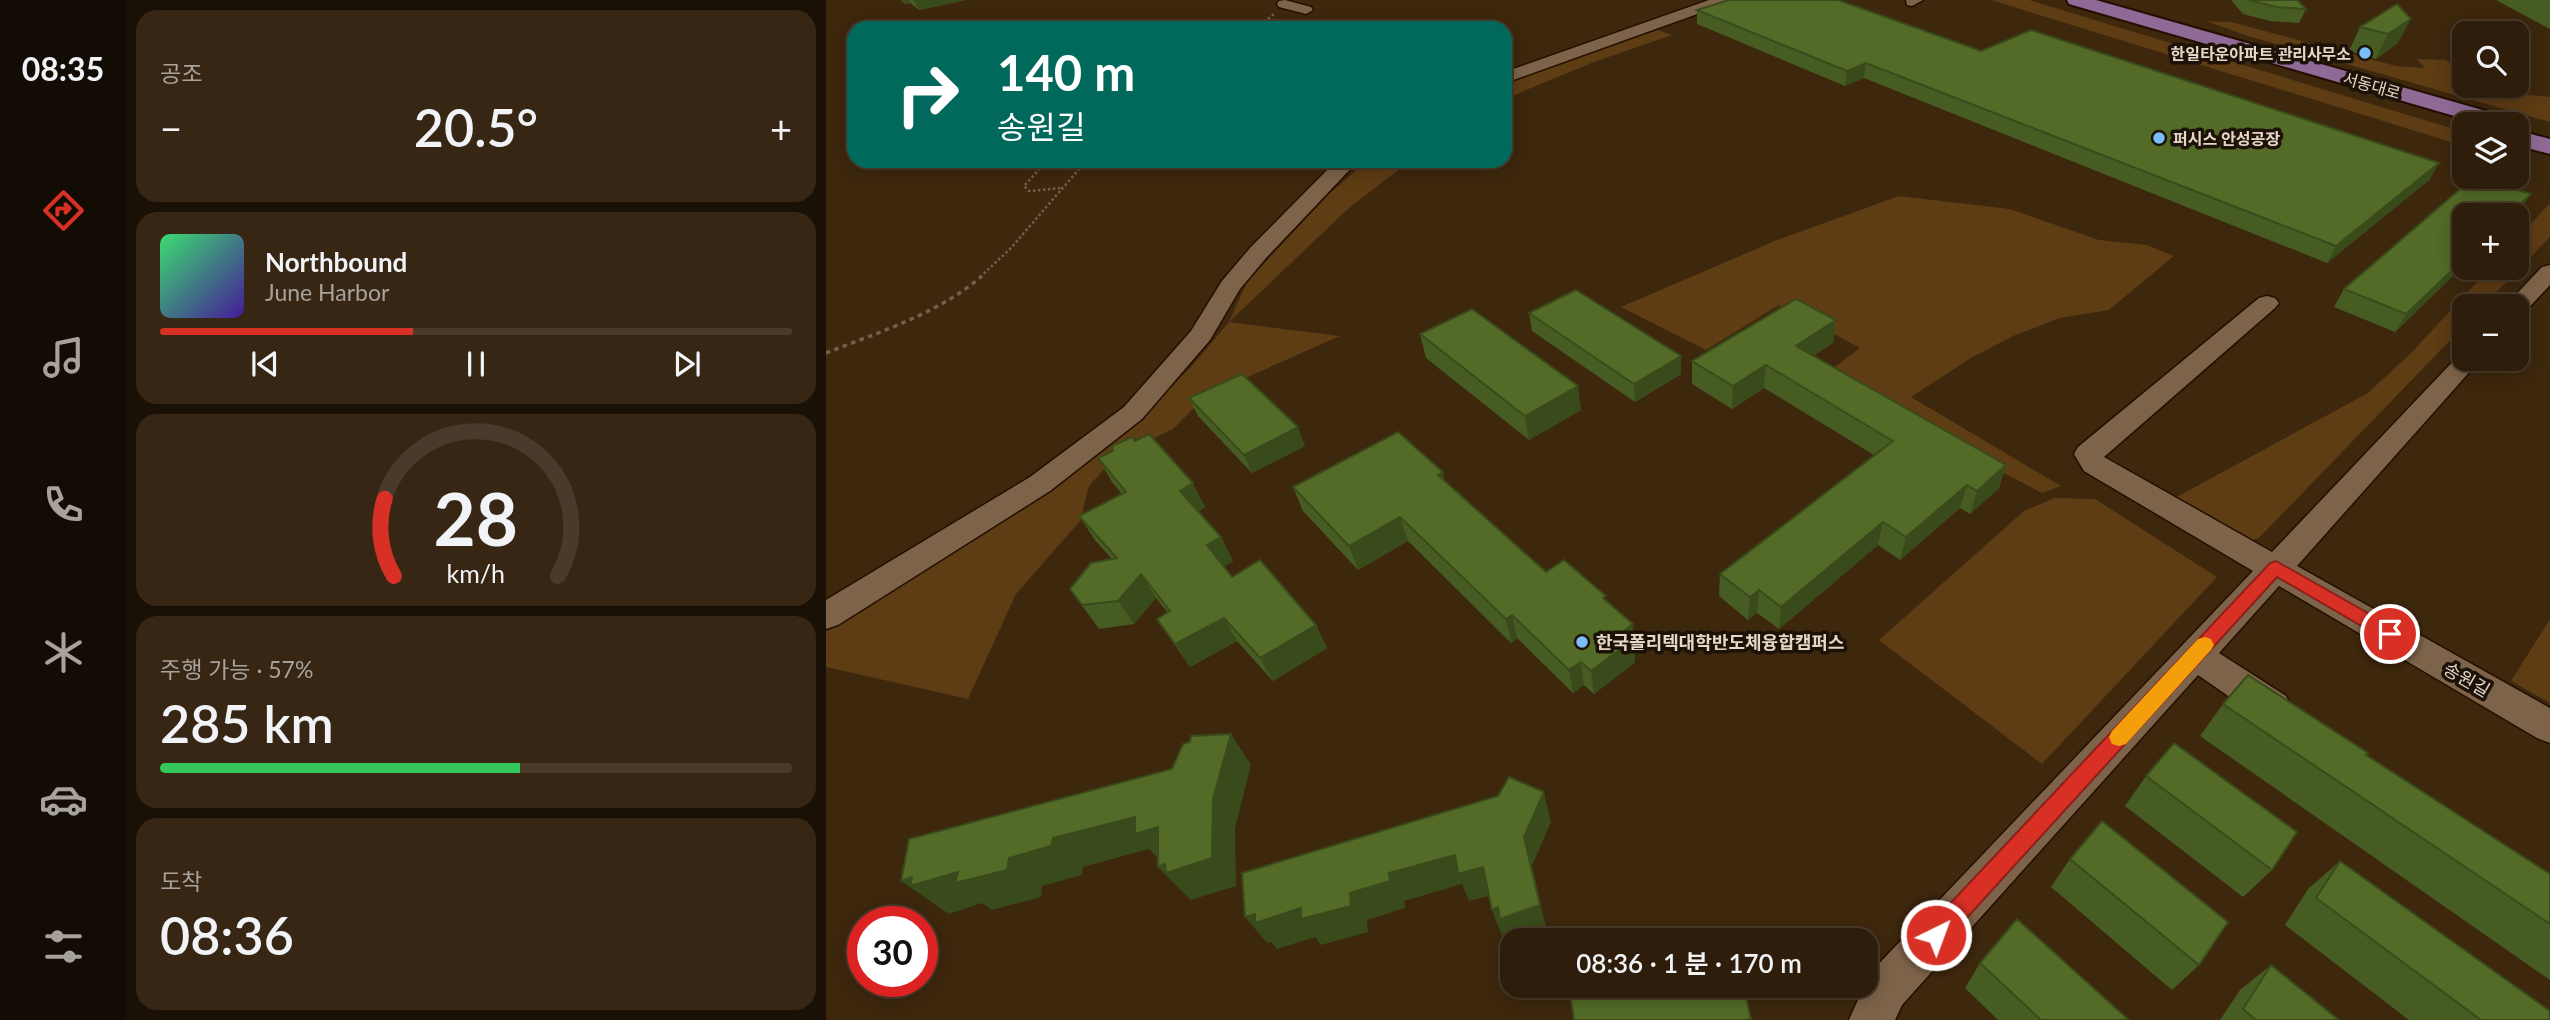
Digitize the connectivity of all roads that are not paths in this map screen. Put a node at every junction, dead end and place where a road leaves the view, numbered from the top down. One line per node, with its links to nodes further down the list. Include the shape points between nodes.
1 (1723, 0): 5 (street)
2 (2068, 1): 6 (main road, 서동대로); 7 (main road, 서동대로)
3 (1284, 4): 4 (street)
4 (1306, 10)
5 (1512, 75)
6 (2463, 112)
7 (2452, 117)
8 (2529, 131): 9 (main road)
9 (2550, 137)
10 (2529, 141): 11 (main road)
11 (2550, 147)
12 (1340, 168): 18 (street, via 1258,253 1230,286 1201,335 1133,412 1040,484)
13 (2550, 272): 14 (street)
14 (2529, 294)
15 (2267, 303): 17 (street, 송원길, via 2088,454 2094,464)
16 (2458, 371): 17 (street)
17 (2276, 568): 19 (street); 21 (street, 송원길)
18 (826, 616)
19 (2195, 655): 20 (street); 22 (street, via 1886,989)
20 (2298, 724)
21 (2550, 727)
22 (1872, 1020)

